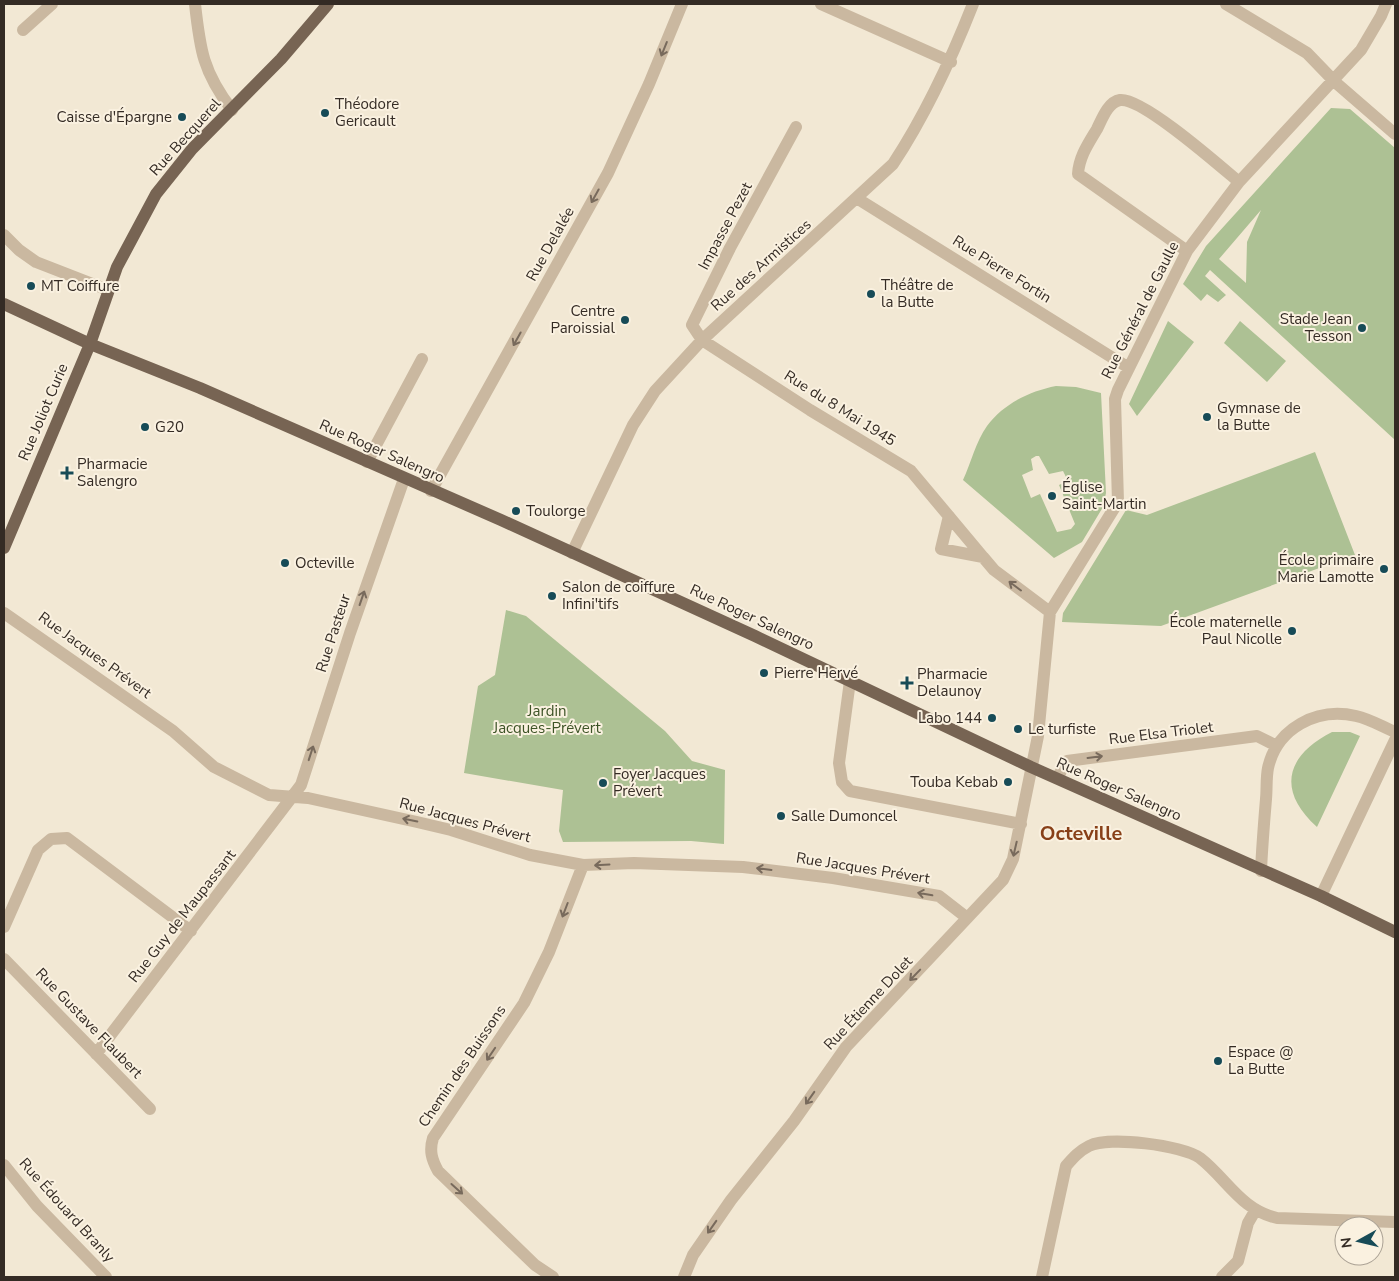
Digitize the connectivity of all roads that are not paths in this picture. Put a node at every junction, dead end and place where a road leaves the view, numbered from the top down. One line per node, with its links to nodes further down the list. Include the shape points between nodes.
1 (52, 4): 9 (street)
2 (195, 4): 12 (street, via 203,62)
3 (328, 4): 12 (main road, Rue Becquerel)
4 (682, 4): 27 (street, Rue Delalée, one-way to 27, via 608,173)
5 (821, 4): 10 (street)
6 (973, 4): 10 (street, Rue des Armistices)
7 (1226, 4): 11 (street, via 1307,53)
8 (1386, 4): 11 (street, Rue Général de Gaulle, via 1361,50)
9 (23, 30)
10 (951, 62): 16 (street, Rue des Armistices, via 893,164)
11 (1334, 82): 14 (street); 15 (street, Rue Général de Gaulle)
12 (232, 110): 19 (main road, Rue Becquerel, via 192,149 156,194 124,252)
13 (796, 127): 21 (street, Impasse Pezet, via 692,325)
14 (1395, 134)
15 (1239, 182): 18 (street, Rue Général de Gaulle); 18 (street, via 1174,128 1129,100 1119,100 1108,108 1079,160 1078,174)
16 (858, 198): 21 (street, Rue des Armistices); 24 (street, Rue Pierre Fortin)
17 (6, 237): 19 (street, via 36,262)
18 (1186, 251): 24 (street, Rue Général de Gaulle)
19 (108, 290): 22 (main road, Rue Becquerel)
20 (4, 304): 22 (main road, Rue Roger Salengro)
21 (702, 340): 28 (street, Rue du 8 Mai 1945, via 911,471); 30 (street, Rue des Armistices, via 651,396 633,425)
22 (90, 344): 25 (main road, Rue Roger Salengro, via 200,388); 29 (main road, Rue Joliot Curie)
23 (422, 359): 25 (street)
24 (1129, 368): 33 (street, Rue Général de Gaulle, via 1115,399 1118,502)
25 (367, 462): 26 (main road, Rue Roger Salengro)
26 (404, 479): 27 (main road, Rue Roger Salengro); 40 (street, Rue Pasteur, one-way to 26, via 301,785)
27 (432, 491): 30 (main road, Rue Roger Salengro)
28 (949, 516): 31 (street, Rue du 8 Mai 1945); 31 (street, via 941,549)
29 (4, 548)
30 (572, 553): 34 (main road, Rue Roger Salengro)
31 (983, 556): 33 (street, Rue du 8 Mai 1945, one-way to 31, via 994,570)
32 (4, 612): 40 (street, Rue Jacques Prévert, via 173,731 214,767 269,795)
33 (1050, 612): 38 (street, Rue Général de Gaulle)
34 (850, 681): 38 (main road, Rue Roger Salengro); 41 (street, via 838,763 842,782 850,791)
35 (1395, 732): 37 (street, via 1356,716 1317,717 1288,731)
36 (1395, 740): 44 (street)
37 (1277, 746): 39 (street, Rue Elsa Triolet, one-way to 37, via 1067,761 1257,736); 43 (street, via 1268,768)
38 (1032, 767): 39 (main road, Rue Roger Salengro); 41 (street, Rue Étienne Dolet)
39 (1057, 778): 43 (main road, Rue Roger Salengro)
40 (292, 797): 42 (street, Rue Jacques Prévert, one-way to 40, via 530,855 434,826); 47 (street, Rue Guy de Maupassant)
41 (1021, 824): 45 (street, Rue Étienne Dolet, one-way to 45, via 1013,859 1003,880)
42 (583, 865): 45 (street, Rue Jacques Prévert, one-way to 42, via 938,896 833,878 743,867 634,863); 56 (street, Chemin des Buissons, one-way to 56, via 549,952 524,1003 433,1138 431,1146 432,1159 438,1171 535,1265)
43 (1261, 871): 44 (main road, Rue Roger Salengro)
44 (1321, 896): 48 (main road, Rue Roger Salengro)
45 (966, 917): 57 (street, Rue Étienne Dolet, one-way to 57, via 931,959 846,1047 794,1121 731,1200 693,1255)
46 (4, 927): 47 (street, via 38,850 51,839 67,838)
47 (191, 931): 50 (street, Rue Guy de Maupassant)
48 (1395, 932)
49 (4, 960): 50 (street, Rue Gustave Flaubert)
50 (96, 1054): 51 (street, Rue Gustave Flaubert)
51 (150, 1109)
52 (4, 1165): 55 (street, Rue Édouard Branly, via 37,1206)
53 (1255, 1211): 54 (street, via 1277,1218); 58 (street, via 1200,1158 1182,1149 1107,1142 1090,1146 1076,1154 1066,1166); 59 (street, via 1248,1223 1238,1261)
54 (1395, 1222)
55 (106, 1277)
56 (553, 1277)
57 (684, 1277)
58 (1042, 1277)
59 (1222, 1277)

